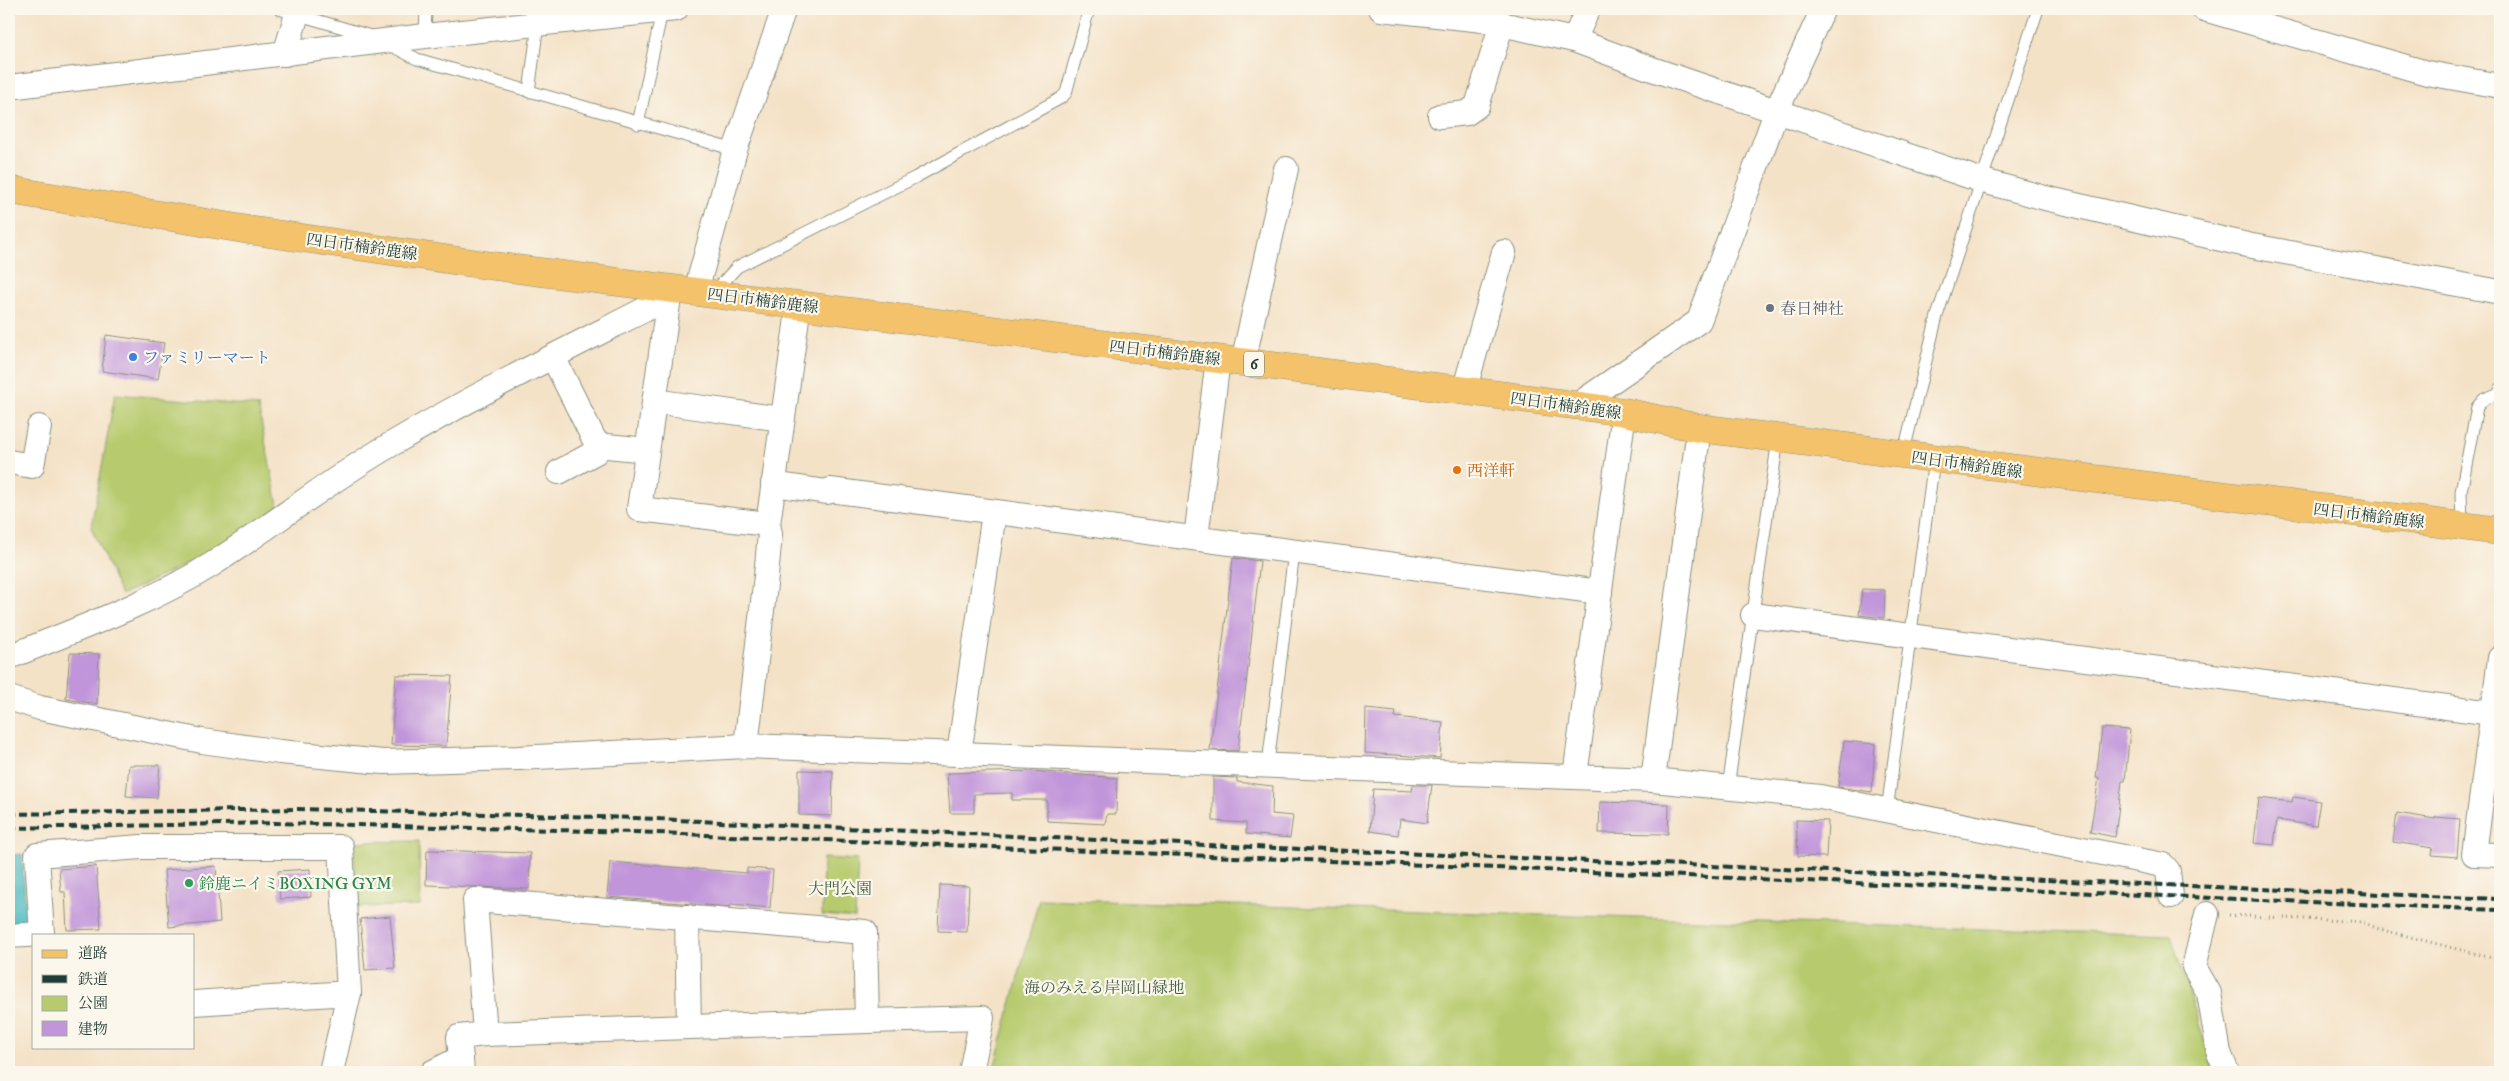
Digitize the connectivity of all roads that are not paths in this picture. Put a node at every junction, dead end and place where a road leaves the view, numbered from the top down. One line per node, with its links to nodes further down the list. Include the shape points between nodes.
1 (426, 9): 13 (lane)
2 (668, 9): 11 (street); 22 (lane)
3 (784, 9): 23 (street)
4 (1089, 9): 29 (lane, via 1066,93 1061,98 916,178)
5 (1381, 9): 12 (street)
6 (1588, 9): 14 (street)
7 (1823, 9): 20 (street)
8 (2038, 9): 25 (lane)
9 (2204, 9): 17 (street, via 2428,74)
10 (292, 11): 15 (lane); 16 (street)
11 (544, 19): 13 (street); 19 (lane)
12 (1502, 23): 14 (street); 21 (street, via 1477,106 1468,113)
13 (425, 36): 15 (street)
14 (1574, 40): 20 (street)
15 (381, 41): 16 (street); 19 (lane, via 417,59)
16 (285, 54): 18 (street)
17 (2500, 86)
18 (9, 87)
19 (529, 92): 22 (lane)
20 (1777, 110): 25 (street); 36 (street, via 1699,321)
21 (1440, 116)
22 (638, 124): 23 (lane)
23 (735, 150): 29 (street)
24 (1286, 169): 32 (street)
25 (1983, 181): 28 (street, via 2246,245); 44 (lane, via 1937,316)
26 (9, 190): 29 (main road, 四日市楠鈴鹿線 / 6, via 264,232)
27 (1504, 252): 34 (street)
28 (2500, 292)
29 (686, 293): 30 (main road, 四日市楠鈴鹿線 / 6); 31 (street); 35 (street)
30 (799, 304): 32 (main road, 四日市楠鈴鹿線 / 6); 38 (street)
31 (553, 357): 42 (street); 58 (street, via 390,445 325,485 210,566 127,608)
32 (1231, 361): 34 (main road, 四日市楠鈴鹿線 / 6); 53 (street)
33 (2500, 389): 51 (lane, via 2500,393 2484,399 2477,407 2461,492)
34 (1464, 390): 36 (main road, 四日市楠鈴鹿線 / 6)
35 (654, 401): 38 (street); 43 (street)
36 (1576, 406): 37 (main road, 四日市楠鈴鹿線 / 6)
37 (1624, 412): 40 (main road, 四日市楠鈴鹿線 / 6); 55 (street)
38 (782, 419): 48 (street)
39 (38, 427): 46 (street, via 32,466)
40 (1699, 428): 41 (main road, 四日市楠鈴鹿線 / 6); 67 (street)
41 (1778, 439): 44 (main road, 四日市楠鈴鹿線 / 6); 56 (lane)
42 (597, 445): 43 (street); 47 (street, via 596,452)
43 (647, 450): 50 (street, via 639,509)
44 (1903, 455): 45 (main road, 四日市楠鈴鹿線 / 6)
45 (1934, 460): 51 (main road, 四日市楠鈴鹿線 / 6); 57 (lane)
46 (9, 462)
47 (559, 472)
48 (773, 484): 49 (street); 50 (street)
49 (994, 512): 53 (street); 64 (street)
50 (768, 524): 63 (street, via 766,576)
51 (2462, 526): 52 (main road, 四日市楠鈴鹿線 / 6)
52 (2500, 531)
53 (1196, 538): 54 (street)
54 (1294, 552): 55 (street); 65 (lane)
55 (1600, 592): 66 (street)
56 (1753, 615): 57 (street); 68 (lane)
57 (1910, 636): 61 (street); 69 (lane)
58 (9, 657)
59 (2500, 658): 61 (street)
60 (9, 698): 63 (street, via 40,708 202,741 382,762)
61 (2492, 713): 62 (street)
62 (2494, 740): 70 (street, via 2474,854)
63 (746, 746): 64 (street)
64 (959, 754): 65 (street)
65 (1268, 764): 66 (street)
66 (1575, 776): 67 (street)
67 (1653, 780): 68 (street)
68 (1728, 788): 69 (street, via 1820,797)
69 (1887, 811): 71 (street, via 2163,865 2168,871)
70 (2500, 854)
71 (2171, 896)
72 (2207, 914): 86 (street, via 2194,968 2209,993 2219,1053)
73 (687, 917): 79 (street, via 865,932); 80 (street); 81 (street, via 474,900)
74 (42, 934): 77 (street, via 37,855 142,847 341,847)
75 (32, 935): 76 (street)
76 (9, 936)
77 (349, 994): 78 (street); 83 (street)
78 (195, 1003)
79 (867, 1021): 80 (street); 85 (street, via 982,1018)
80 (689, 1027): 81 (street)
81 (485, 1034): 82 (street, via 459,1037)
82 (461, 1065): 84 (street)
83 (331, 1072)
84 (433, 1072)
85 (971, 1072)
86 (2227, 1072)

